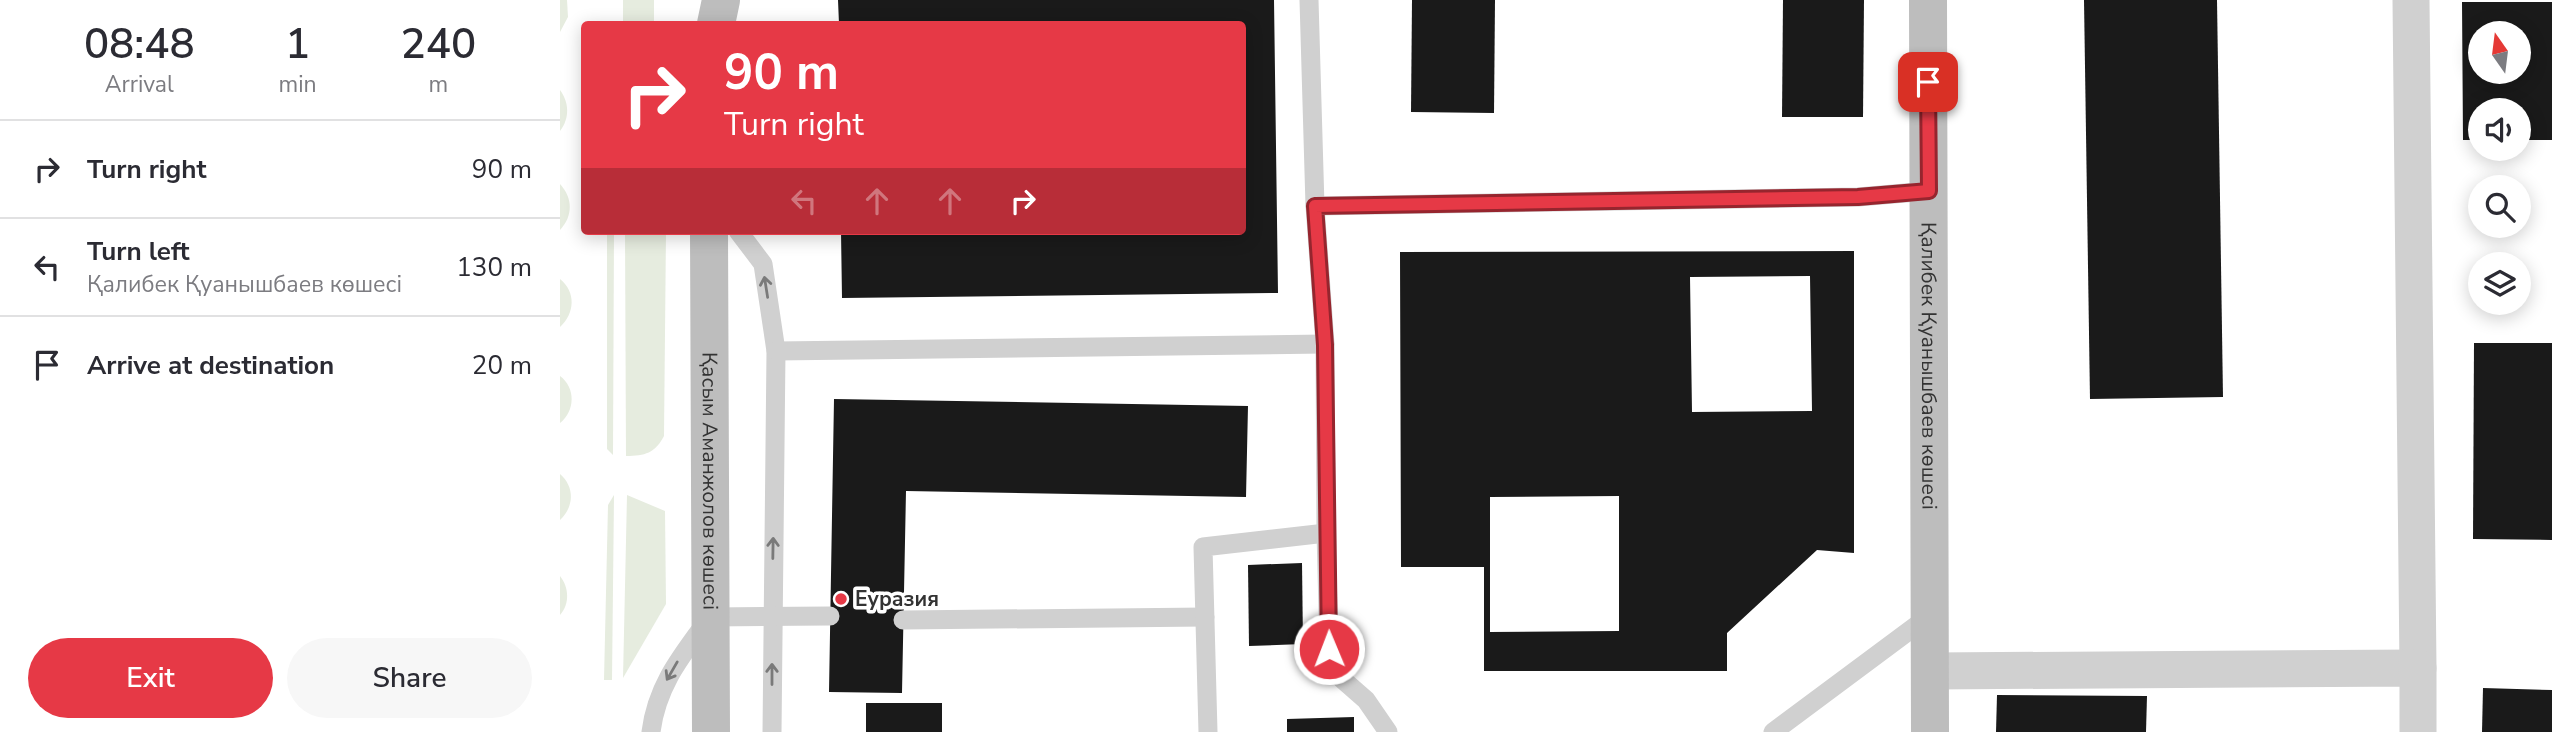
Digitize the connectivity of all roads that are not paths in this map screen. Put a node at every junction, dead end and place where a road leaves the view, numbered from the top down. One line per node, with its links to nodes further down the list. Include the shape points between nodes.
1 (699, 0): 7 (street)
2 (708, 0): 8 (street)
3 (721, 0): 9 (street)
4 (1309, 0): 11 (lane)
5 (1928, 0): 10 (street, Қалибек Қуанышбаев көшесі)
6 (2411, 0): 23 (street)
7 (704, 21)
8 (705, 21)
9 (717, 21)
10 (1929, 191): 11 (lane, via 1844,197); 17 (street, Қалибек Қуанышбаев көшесі)
11 (1315, 206): 14 (lane)
12 (709, 235): 19 (street, Қасым Аманжолов көшесі)
13 (741, 235): 15 (lane, one-way to 13, via 762,264)
14 (1325, 345): 15 (lane); 16 (lane)
15 (776, 351): 20 (lane, one-way to 15)
16 (1326, 533): 21 (lane, via 1203,547); 29 (lane, via 1329,649 1342,679 1366,700)
17 (1931, 615): 24 (street, Қалибек Қуанышбаев көшесі); 30 (lane)
18 (830, 616): 20 (lane)
19 (710, 617): 20 (lane); 25 (lane, one-way to 25, via 671,669 654,709); 26 (street, Қасым Аманжолов көшесі)
20 (772, 617): 27 (lane, one-way to 20)
21 (1205, 617): 22 (lane); 28 (lane)
22 (904, 621)
23 (2418, 668): 24 (street); 32 (street)
24 (1932, 671): 31 (street, Қалибек Қуанышбаев көшесі)
25 (651, 732)
26 (711, 732)
27 (772, 732)
28 (1208, 732)
29 (1388, 732)
30 (1773, 732)
31 (1930, 732)
32 (2418, 732)

